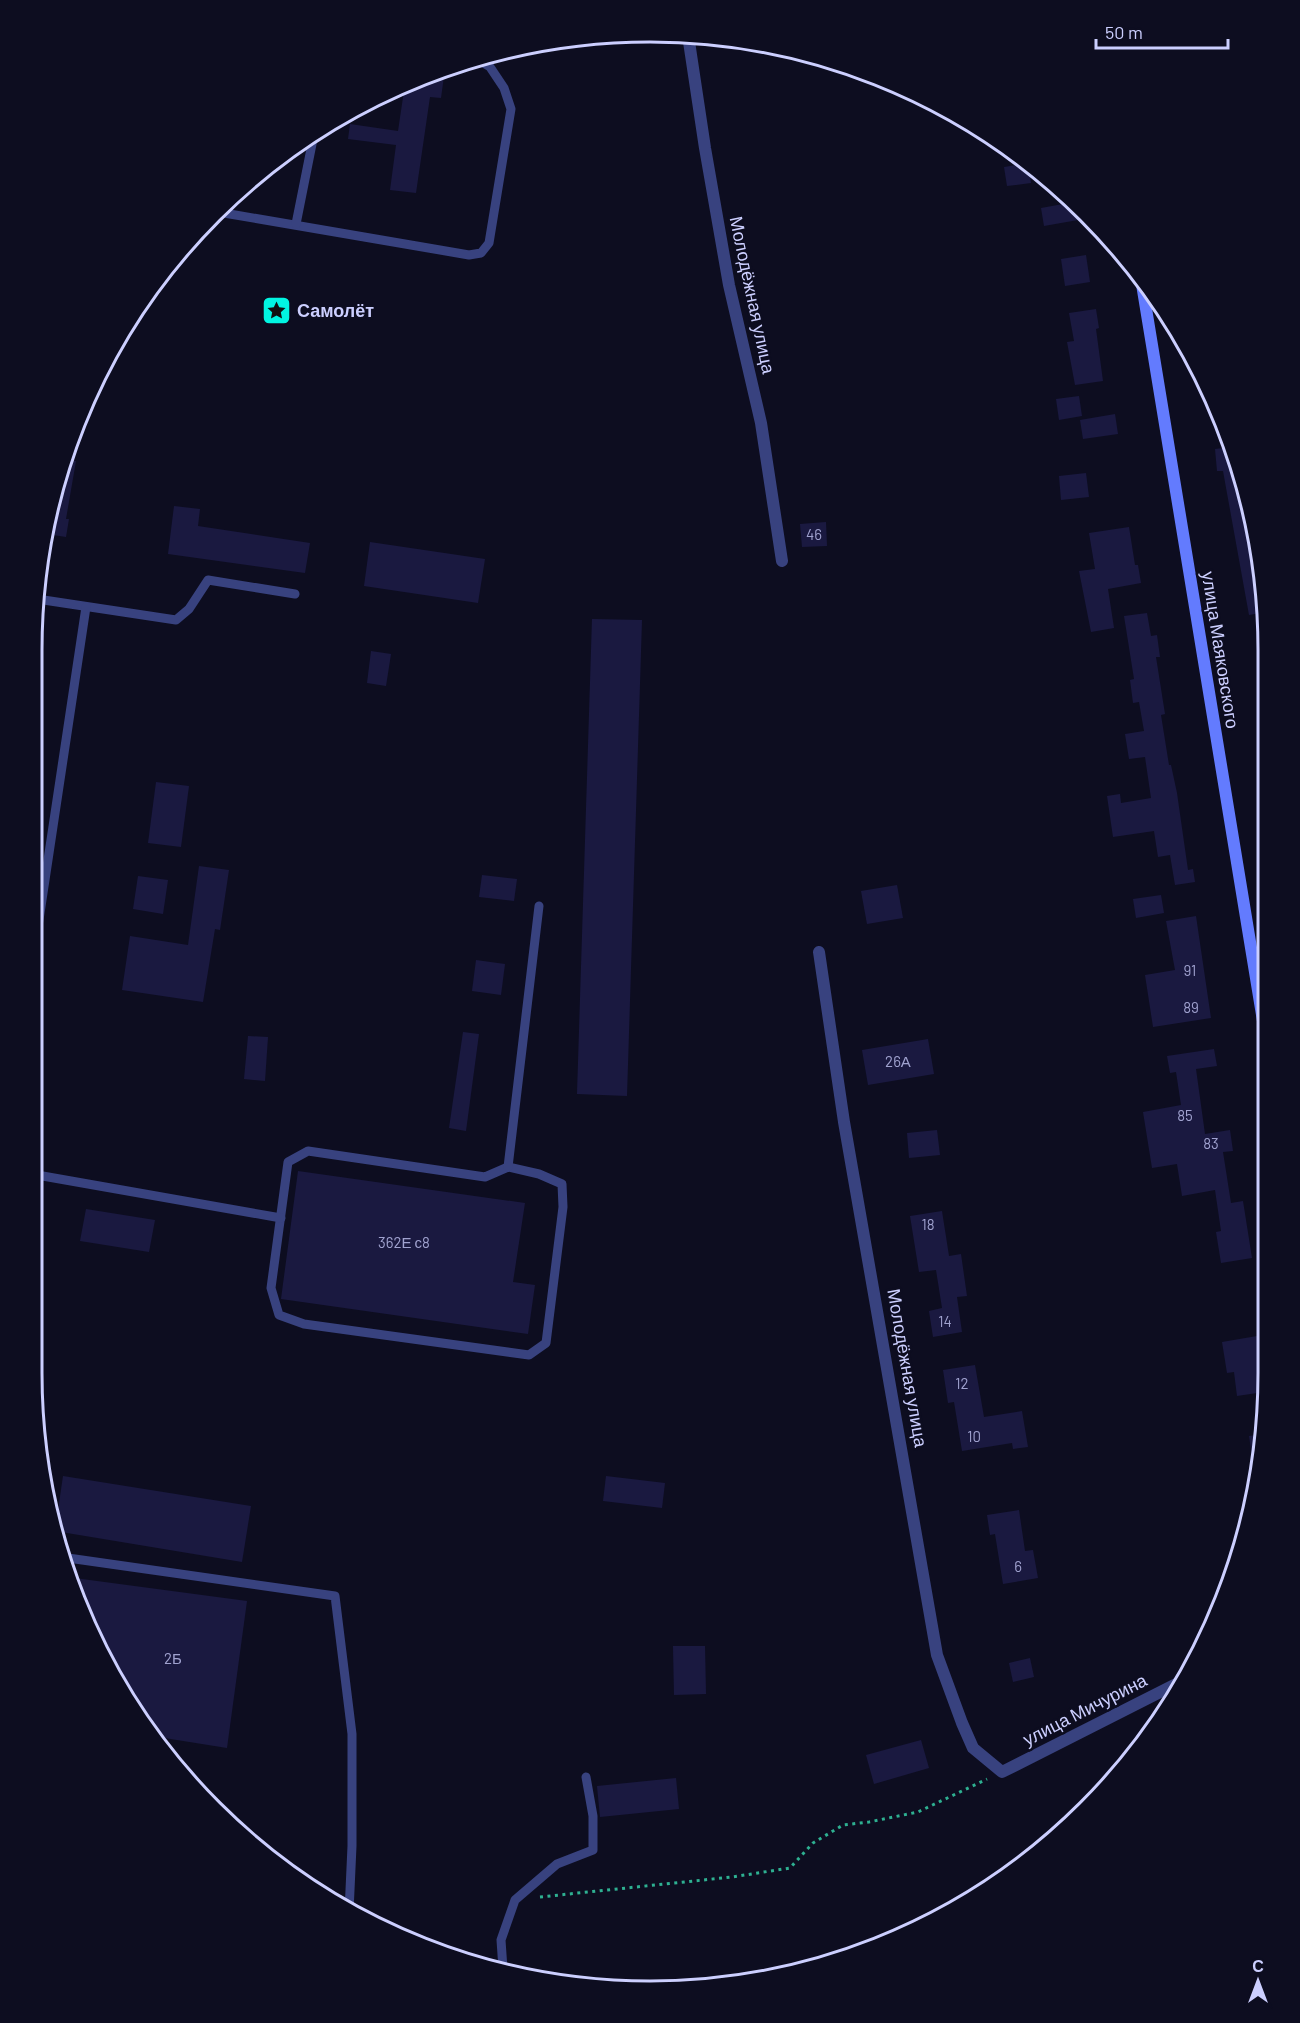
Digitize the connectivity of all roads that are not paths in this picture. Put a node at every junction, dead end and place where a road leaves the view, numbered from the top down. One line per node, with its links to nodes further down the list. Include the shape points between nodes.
1 (689, 43): 7 (street, Молодёжная улица, via 729,285 761,423)
2 (486, 65): 5 (lane, via 504,88 511,109 489,243 481,253 469,255)
3 (312, 144): 5 (lane)
4 (227, 213): 5 (lane)
5 (296, 224)
6 (1144, 296): 14 (street, улица Маяковского)
7 (782, 561)
8 (295, 594): 10 (lane, via 208,580 189,609 176,620)
9 (44, 600): 10 (lane)
10 (86, 607): 11 (lane)
11 (42, 900)
12 (539, 906): 15 (lane)
13 (819, 952): 20 (street, Молодёжная улица, via 844,1122 937,1654 973,1748)
14 (1258, 990)
15 (508, 1167): 17 (lane, via 485,1177 308,1151 288,1162); 17 (lane, via 562,1184 563,1207 546,1343 529,1355 304,1324 279,1315 271,1288)
16 (42, 1176): 17 (lane)
17 (281, 1218)
18 (71, 1558): 22 (lane, via 335,1596 352,1734)
19 (1171, 1687): 20 (street, улица Мичурина)
20 (1002, 1772)
21 (586, 1777): 23 (lane, via 593,1816 593,1850 557,1864 515,1900 501,1940)
22 (349, 1902)
23 (503, 1962)

